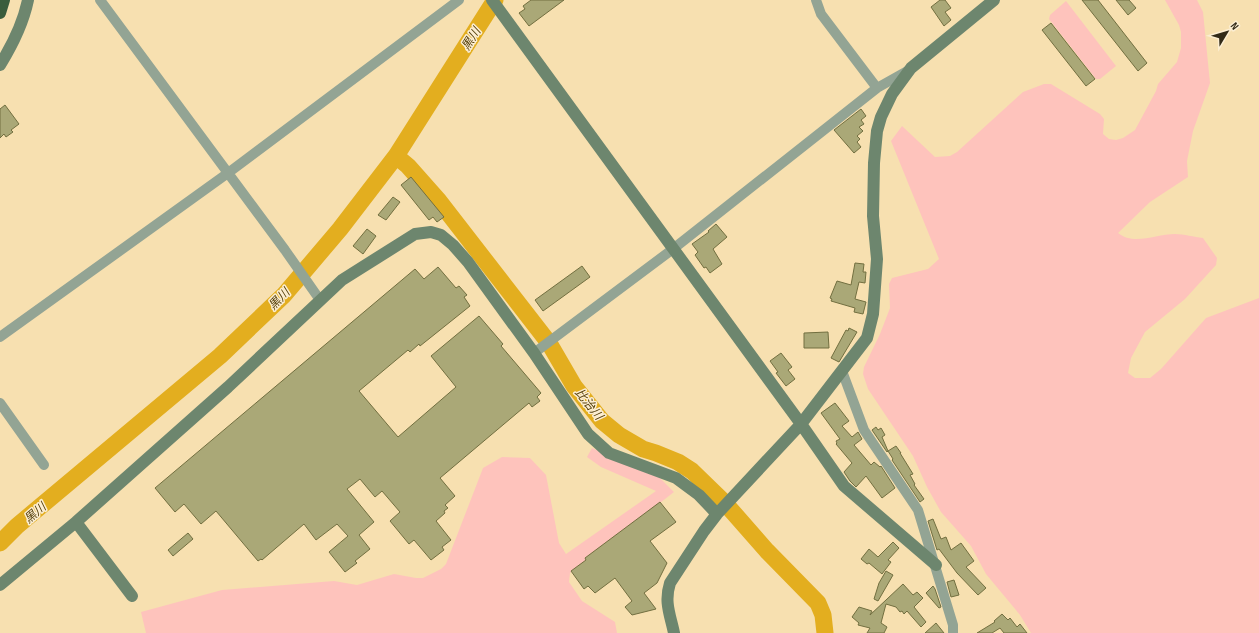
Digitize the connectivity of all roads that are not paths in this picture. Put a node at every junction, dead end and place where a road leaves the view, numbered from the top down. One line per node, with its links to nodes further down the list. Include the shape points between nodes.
1 (4, 0): 8 (highway)
2 (28, 0): 9 (street, via 16,39)
3 (100, 0): 12 (street)
4 (459, 0): 12 (street)
5 (492, 0): 13 (street)
6 (816, 0): 11 (street, via 821,14)
7 (994, 0): 10 (street)
8 (0, 13)
9 (0, 64)
10 (911, 68): 11 (street); 17 (street, via 892,94 877,131 873,216 877,259 873,314 867,338)
11 (877, 88): 13 (street)
12 (228, 173): 14 (street); 15 (street)
13 (673, 249): 16 (street); 19 (street)
14 (318, 297): 16 (street, via 415,234 430,232 441,235 468,262); 22 (street, via 228,387)
15 (0, 337)
16 (534, 353): 21 (street, via 588,434 609,453 676,478 699,495)
17 (842, 371): 19 (street); 23 (street, via 864,430 918,510)
18 (0, 403): 20 (street)
19 (801, 424): 21 (street); 23 (street, via 844,486)
20 (44, 465)
21 (717, 514): 26 (street, via 670,583 667,602)
22 (76, 522): 24 (street); 25 (street)
23 (936, 565): 27 (street)
24 (0, 585)
25 (132, 596)
26 (674, 633)
27 (953, 633)

